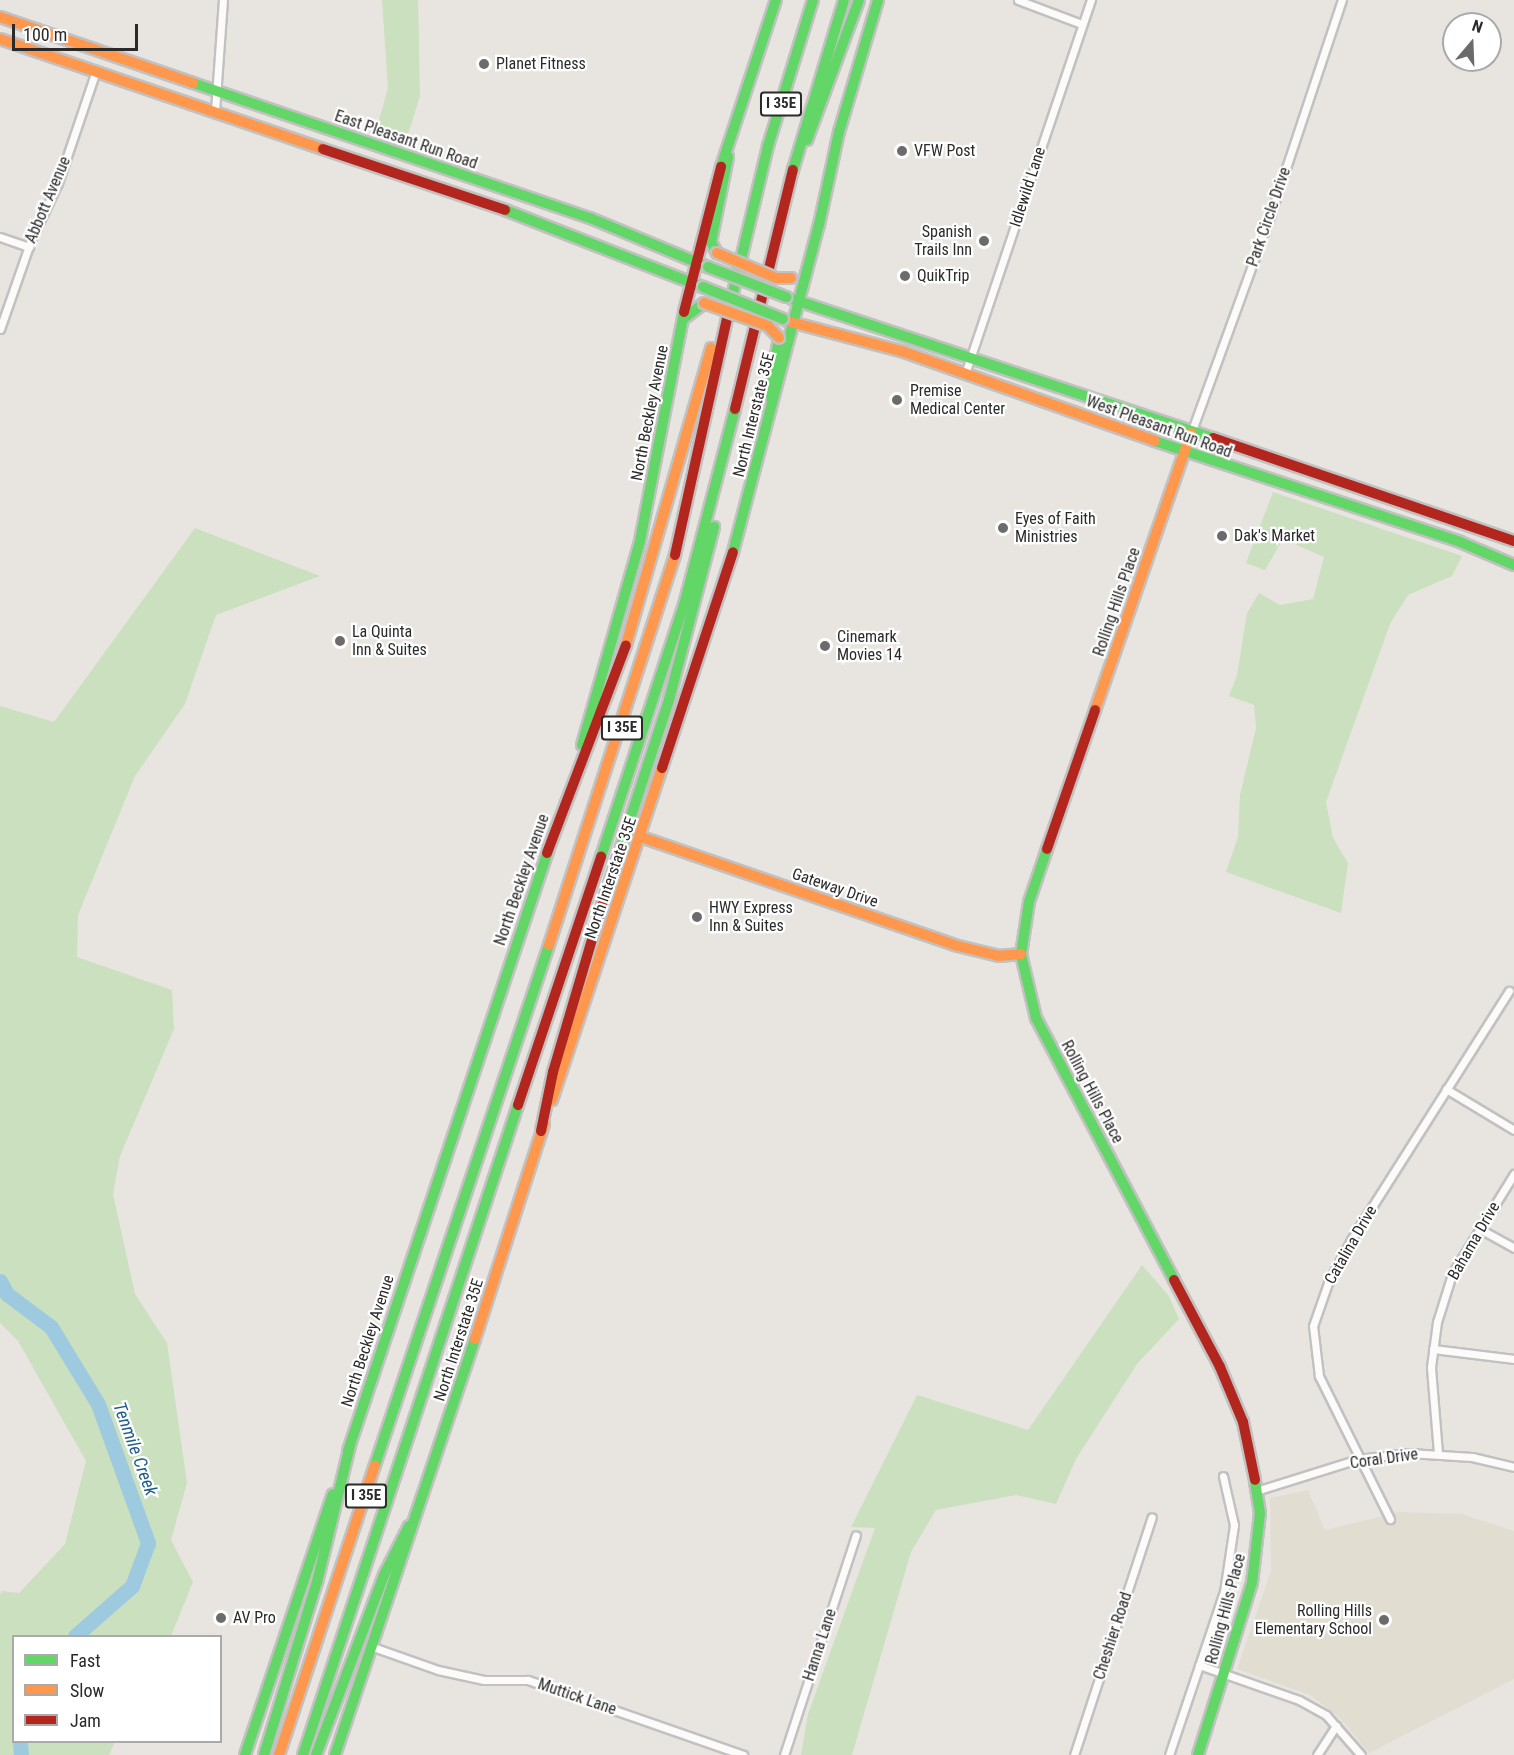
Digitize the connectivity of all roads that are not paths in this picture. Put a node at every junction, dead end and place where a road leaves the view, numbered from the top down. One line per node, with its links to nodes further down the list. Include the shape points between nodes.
1 (223, 0): 15 (street)
2 (777, 0): 18 (main road, North Beckley Avenue)
3 (813, 0): 25 (main road, I 35E)
4 (844, 0): 22 (main road, I 35E)
5 (859, 0): 22 (main road, via 817,119)
6 (878, 0): 27 (main road, North Interstate 35E, via 839,132)
7 (1018, 0): 11 (street)
8 (1091, 0): 11 (street, Idlewild Lane)
9 (1342, 0): 38 (street, Park Circle Drive, via 1269,219)
10 (1, 20): 13 (main road, East Pleasant Run Road)
11 (1082, 24): 35 (street, Idlewild Lane)
12 (0, 39): 14 (main road, East Pleasant Run Road)
13 (102, 52): 14 (main road); 15 (main road, East Pleasant Run Road)
14 (96, 71): 16 (main road, East Pleasant Run Road); 28 (street, Abbott Avenue, via 58,183)
15 (217, 92): 16 (street); 17 (main road, East Pleasant Run Road)
16 (215, 111): 20 (main road, East Pleasant Run Road)
17 (357, 139): 19 (main road, East Pleasant Run Road); 20 (main road)
18 (726, 145): 27 (main road, bridge, via 729,162 711,242 717,253 776,278 791,278 806,262); 29 (main road, North Beckley Avenue)
19 (410, 157): 21 (main road); 23 (main road, East Pleasant Run Road)
20 (352, 158): 21 (main road, East Pleasant Run Road)
21 (404, 175): 24 (main road, East Pleasant Run Road)
22 (789, 180): 40 (main road, I 35E)
23 (495, 186): 24 (main road); 29 (main road, East Pleasant Run Road, via 590,218)
24 (489, 204): 30 (main road, East Pleasant Run Road)
25 (752, 209): 44 (main road, via 735,241 709,358 670,482 631,630); 71 (main road, I 35E, via 667,590)
26 (0, 237): 28 (street)
27 (815, 240): 31 (main road, North Interstate 35E)
28 (29, 247): 34 (street, Abbott Avenue)
29 (696, 262): 30 (main road, North Beckley Avenue); 31 (main road, East Pleasant Run Road, bridge)
30 (690, 283): 32 (main road, North Beckley Avenue); 33 (main road, East Pleasant Run Road, bridge)
31 (798, 302): 33 (main road, North Interstate 35E); 35 (main road, West Pleasant Run Road)
32 (682, 320): 37 (main road, bridge, via 704,303 768,326 778,338 770,388); 44 (main road, North Beckley Avenue, via 640,541 593,711)
33 (788, 321): 36 (main road, West Pleasant Run Road, via 904,352); 37 (main road, North Interstate 35E)
34 (0, 329)
35 (970, 355): 36 (street, Idlewild Lane); 38 (main road, West Pleasant Run Road)
36 (965, 374): 39 (main road, West Pleasant Run Road)
37 (773, 408): 43 (main road, North Interstate 35E, via 741,528)
38 (1191, 433): 39 (main road, Rolling Hills Place); 41 (main road, West Pleasant Run Road)
39 (1184, 452): 42 (main road, West Pleasant Run Road); 45 (main road, Rolling Hills Place, via 1029,902)
40 (721, 470): 49 (main road, via 716,519 686,640 580,974); 72 (main road, I 35E, via 661,678)
41 (1514, 541)
42 (1514, 564)
43 (641, 837): 45 (main road, Gateway Drive, via 958,946 999,956); 49 (main road, North Interstate 35E)
44 (547, 853): 55 (main road, North Beckley Avenue)
45 (1021, 954): 60 (main road, Rolling Hills Place, via 1036,1018 1225,1377 1243,1422)
46 (1509, 991): 47 (street, Catalina Drive)
47 (1446, 1089): 48 (street); 57 (street, Catalina Drive, via 1352,1240 1328,1283 1313,1326 1319,1376)
48 (1514, 1130)
49 (541, 1131): 63 (main road, North Interstate 35E, via 452,1412)
50 (1514, 1174): 51 (street, Bahama Drive)
51 (1480, 1229): 52 (street); 53 (street, Bahama Drive, via 1452,1274)
52 (1514, 1248)
53 (1433, 1349): 54 (street); 56 (street, Bahama Drive)
54 (1514, 1359)
55 (350, 1446): 69 (main road, North Beckley Avenue); 70 (main road, via 317,1582)
56 (1438, 1453): 57 (street, Coral Drive); 58 (street, Coral Drive)
57 (1358, 1460): 60 (street, Coral Drive); 62 (street, Catalina Drive)
58 (1514, 1467)
59 (1223, 1476): 66 (street, via 1234,1525 1233,1549 1224,1592)
60 (1256, 1491): 67 (main road, Rolling Hills Place, via 1258,1548)
61 (1152, 1517): 77 (street, Cheshier Road)
62 (1390, 1519)
63 (409, 1526): 65 (main road, North Interstate 35E); 73 (main road, via 369,1611)
64 (856, 1535): 76 (street, Hanna Lane)
65 (373, 1647): 74 (main road, North Interstate 35E); 75 (street, Muttick Lane, via 438,1670 484,1680 528,1680)
66 (1199, 1665): 67 (street); 78 (street)
67 (1225, 1673): 68 (street, via 1299,1700 1326,1715); 79 (main road, Rolling Hills Place)
68 (1336, 1726): 80 (street); 81 (street)
69 (245, 1755)
70 (264, 1755)
71 (279, 1755)
72 (303, 1755)
73 (316, 1755)
74 (335, 1755)
75 (743, 1755)
76 (784, 1755)
77 (1074, 1755)
78 (1169, 1755)
79 (1198, 1755)
80 (1317, 1755)
81 (1361, 1755)

